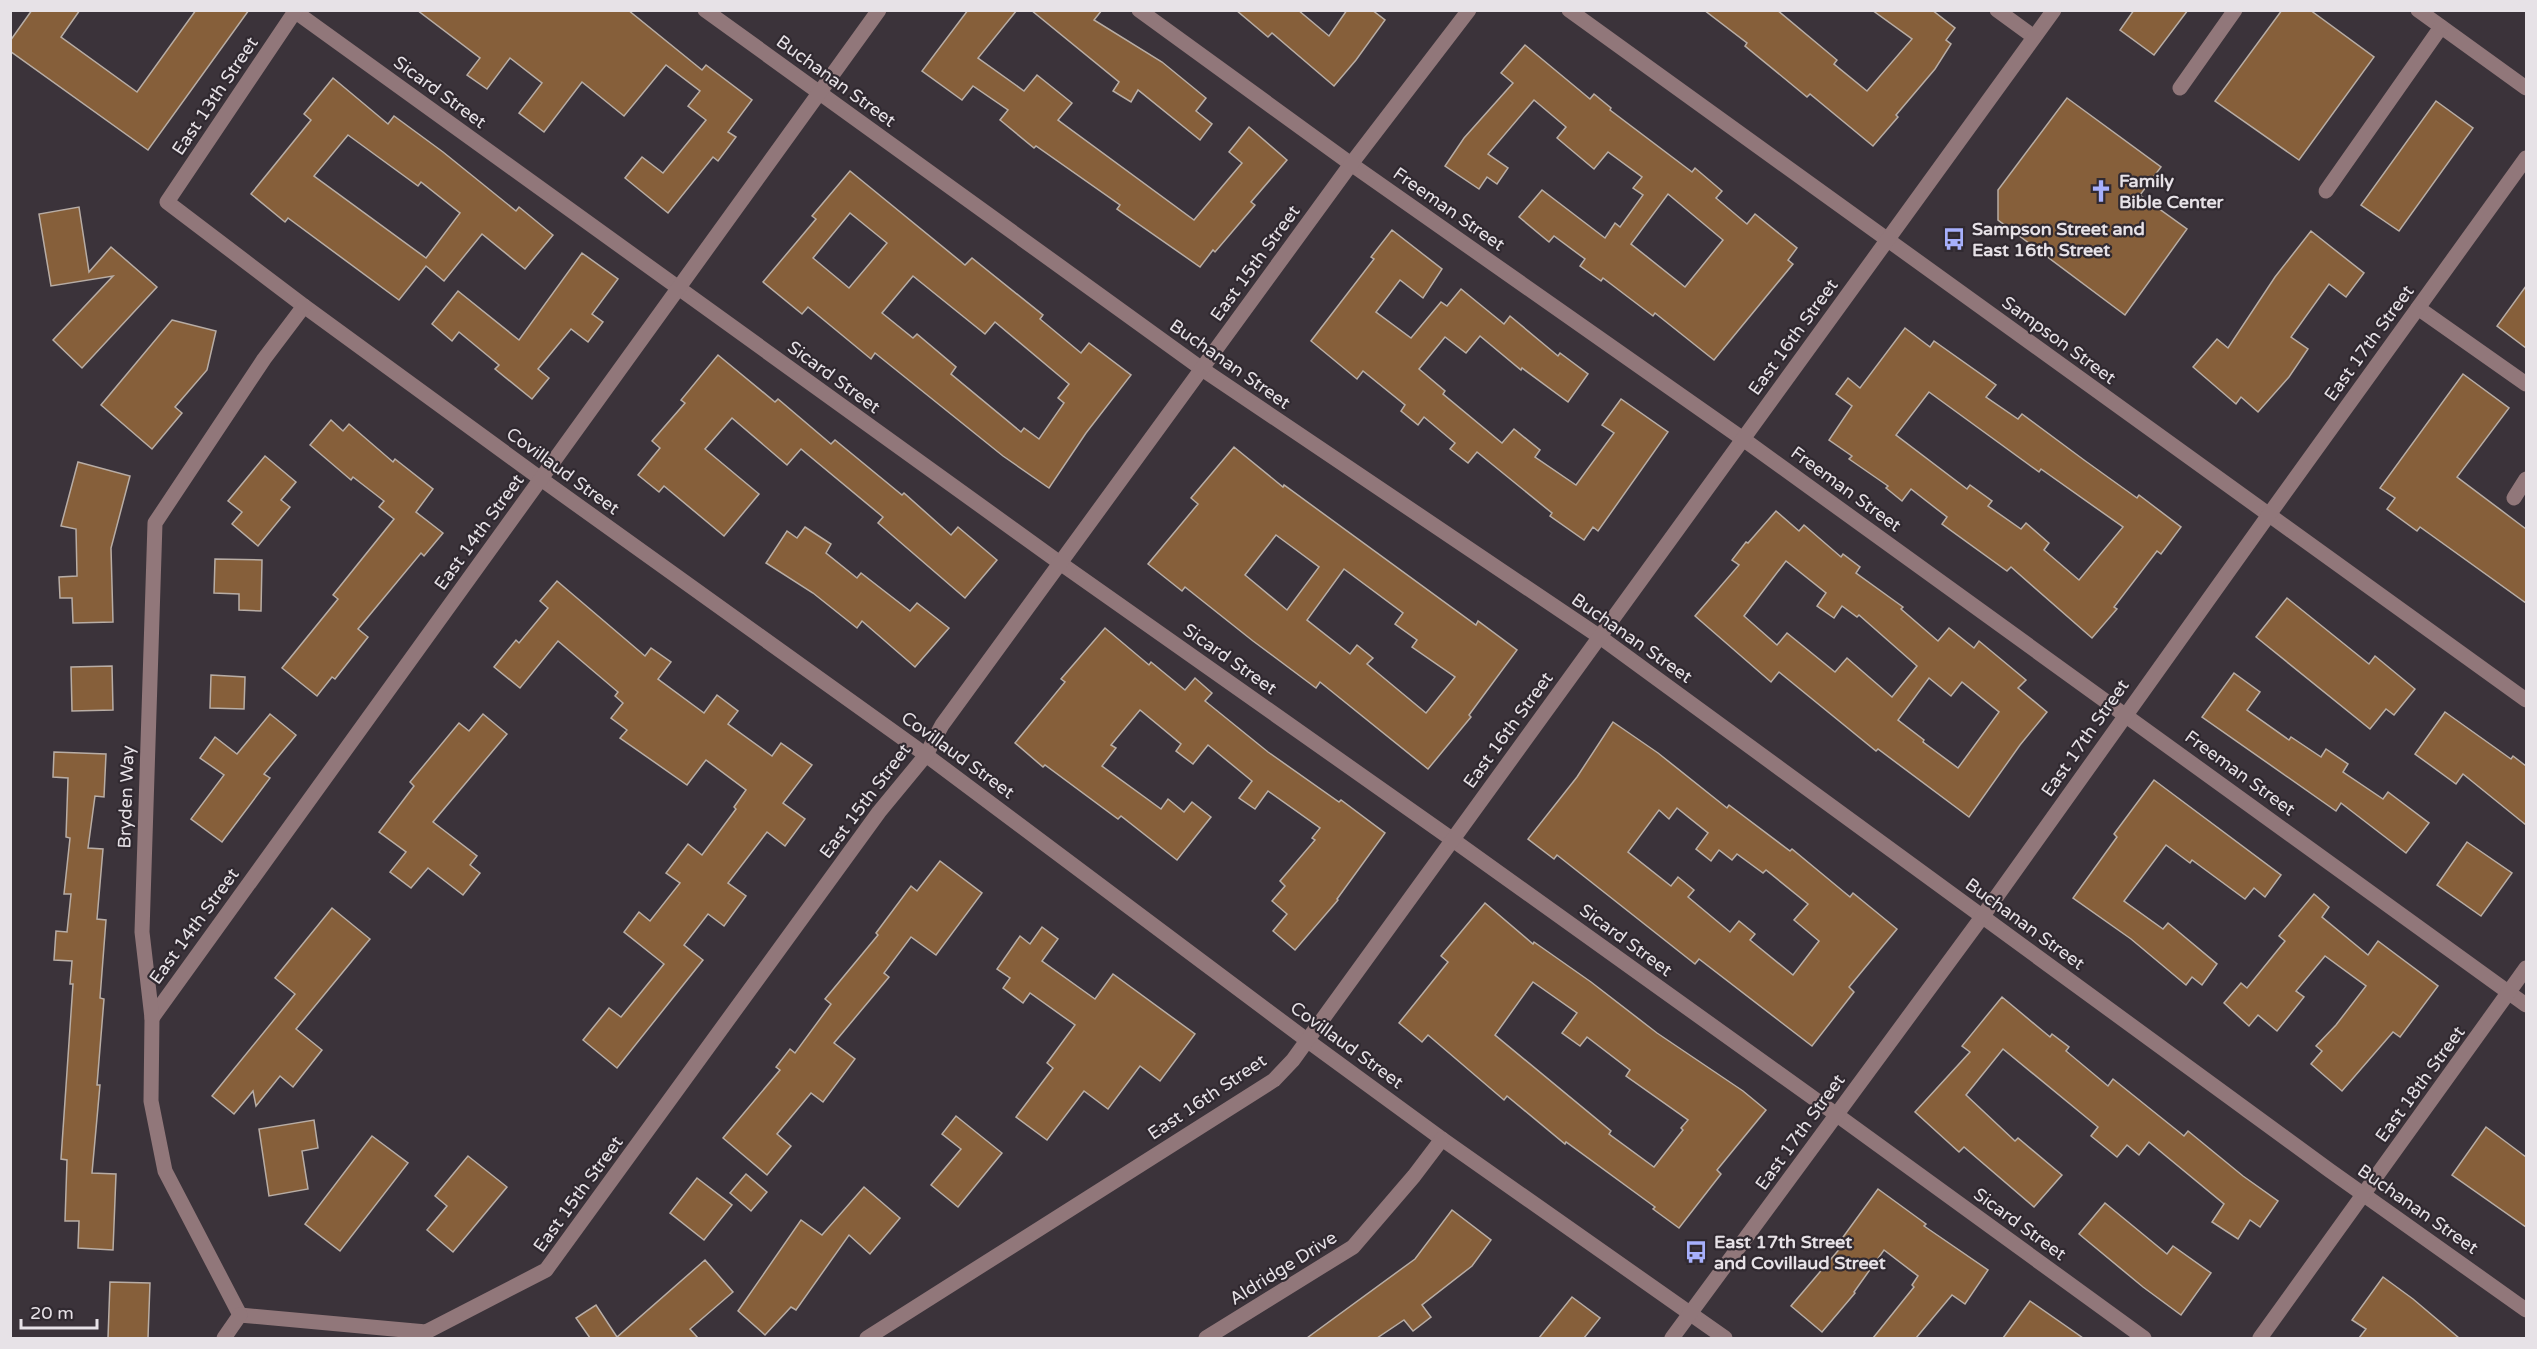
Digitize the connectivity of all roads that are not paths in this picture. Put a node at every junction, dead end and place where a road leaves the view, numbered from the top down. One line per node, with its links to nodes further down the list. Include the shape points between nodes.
1 (705, 10): 15 (street, Buchanan Street)
2 (879, 10): 15 (street, East 14th Street)
3 (1139, 10): 17 (street, Freeman Street)
4 (1469, 10): 17 (street, East 15th Street)
5 (1569, 10): 20 (street, Sampson Street)
6 (1997, 10): 12 (street)
7 (2054, 10): 12 (street, East 16th Street)
8 (2235, 10): 13 (street)
9 (2418, 10): 11 (street)
10 (295, 11): 19 (street, East 13th Street); 21 (street, Sicard Street)
11 (2441, 27): 14 (street); 18 (street)
12 (2034, 38): 20 (street, East 16th Street)
13 (2180, 88)
14 (2526, 88)
15 (819, 93): 21 (street, East 14th Street); 24 (street, Buchanan Street)
16 (2526, 159): 23 (street, East 17th Street)
17 (1352, 164): 24 (street, East 15th Street); 26 (street, Freeman Street)
18 (2326, 190)
19 (167, 202): 22 (street, Covillaud Street)
20 (1889, 238): 26 (street, East 16th Street); 30 (street, Sampson Street)
21 (678, 290): 27 (street, East 14th Street); 31 (street, Sicard Street)
22 (304, 306): 27 (street, Covillaud Street); 41 (street, Bryden Way, via 154,523 142,932)
23 (2418, 308): 25 (street); 30 (street, East 17th Street)
24 (1202, 369): 31 (street, East 15th Street); 32 (street, Buchanan Street)
25 (2526, 384)
26 (1743, 439): 32 (street, East 16th Street); 34 (street, Freeman Street)
27 (541, 479): 35 (street, Covillaud Street); 41 (street, East 14th Street)
28 (2526, 479): 29 (street)
29 (2514, 498)
30 (2268, 516): 33 (street, Sampson Street); 34 (street, East 17th Street)
31 (1060, 563): 35 (street, East 15th Street, via 942,725); 36 (street, Sicard Street)
32 (1600, 637): 36 (street, East 16th Street); 37 (street, Buchanan Street)
33 (2526, 700)
34 (2126, 714): 37 (street, East 17th Street); 39 (street, Freeman Street)
35 (926, 755): 42 (street, Covillaud Street); 48 (street, East 15th Street, via 879,812 546,1270 426,1332)
36 (1453, 840): 42 (street, East 16th Street); 43 (street, Sicard Street)
37 (1982, 917): 43 (street, East 17th Street); 45 (street, Buchanan Street)
38 (2526, 968): 39 (street, East 18th Street)
39 (2509, 992): 40 (street, Freeman Street); 45 (street, East 18th Street)
40 (2526, 1005)
41 (152, 1018): 48 (street, Bryden Way, via 151,1101 165,1171)
42 (1308, 1041): 44 (street, Covillaud Street); 50 (street, East 16th Street, via 1274,1080)
43 (1837, 1115): 47 (street, East 17th Street); 54 (street, Sicard Street)
44 (1442, 1139): 47 (street, Covillaud Street); 51 (street, Aldridge Drive, via 1353,1247)
45 (2365, 1194): 46 (street, Buchanan Street); 55 (street, East 18th Street)
46 (2526, 1310)
47 (1690, 1314): 52 (street, East 17th Street); 53 (street, Covillaud Street)
48 (240, 1315): 49 (street)
49 (224, 1338)
50 (867, 1338)
51 (1206, 1338)
52 (1672, 1338)
53 (1725, 1338)
54 (2144, 1338)
55 (2260, 1338)

